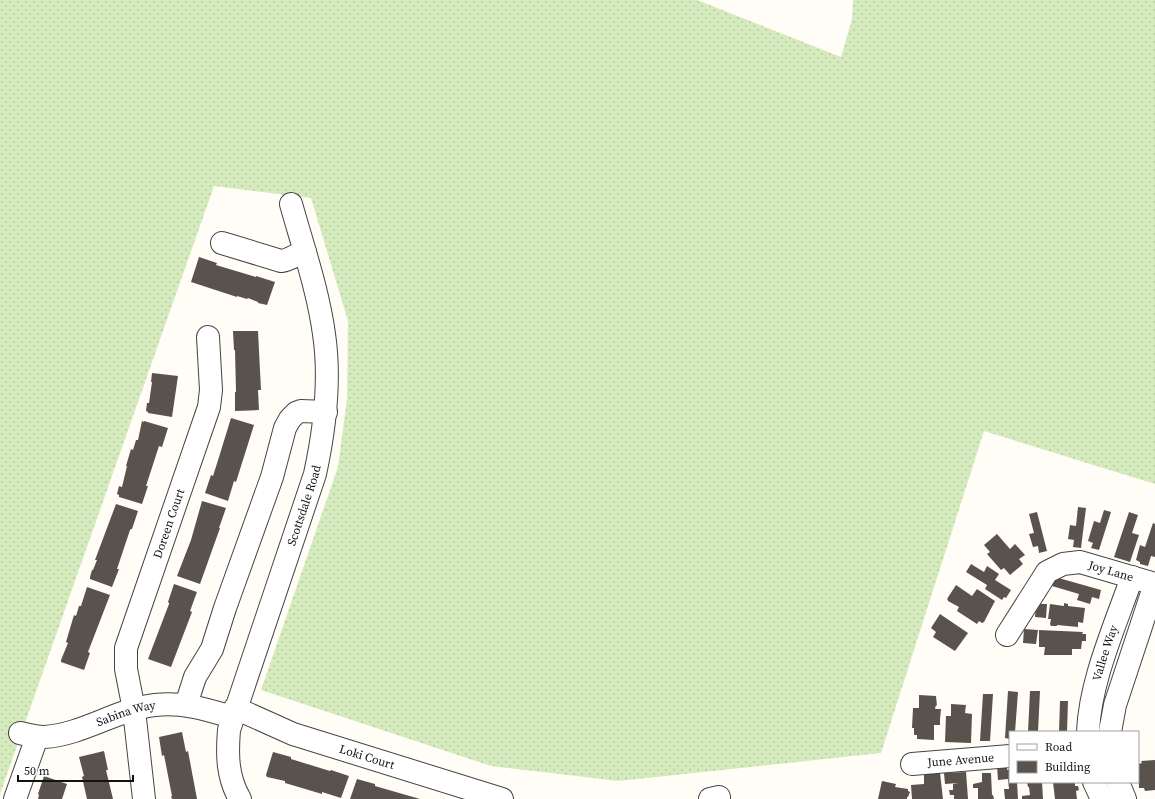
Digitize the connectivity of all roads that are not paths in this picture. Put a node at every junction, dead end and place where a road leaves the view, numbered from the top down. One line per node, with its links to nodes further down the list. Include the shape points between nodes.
1 (291, 204): 3 (street, Scottsdale Road)
2 (222, 243): 3 (street, via 281,261)
3 (305, 252): 5 (street, Scottsdale Road, via 324,334 327,371)
4 (208, 337): 10 (street, Doreen Court, via 211,390 208,407 126,648 126,669)
5 (326, 412): 9 (street, via 301,411 290,418 285,428 272,477 212,649 195,678); 11 (street, Scottsdale Road, via 315,474)
6 (1132, 577): 7 (street, Joy Lane); 8 (street, Joy Lane, via 1080,562 1063,564 1047,572); 12 (street, Vallee Way, via 1098,675)
7 (1155, 584): 13 (street, Vallee Way, via 1115,705)
8 (1007, 635)
9 (186, 705): 10 (street, Sabina Way, via 154,705); 11 (street, Sabina Way)
10 (134, 710): 18 (street, Sabina Way, via 59,735 29,735); 19 (street, Doreen Court)
11 (233, 713): 20 (street, Scottsdale Road, via 227,752 229,772); 21 (street, Loki Court)
12 (1088, 731)
13 (1110, 731)
14 (1009, 756): 15 (street, June Avenue)
15 (912, 764)
16 (1094, 783): 22 (street)
17 (1118, 783): 23 (street)
18 (15, 799)
19 (144, 799)
20 (240, 799)
21 (502, 799)
22 (1102, 799)
23 (1124, 799)

